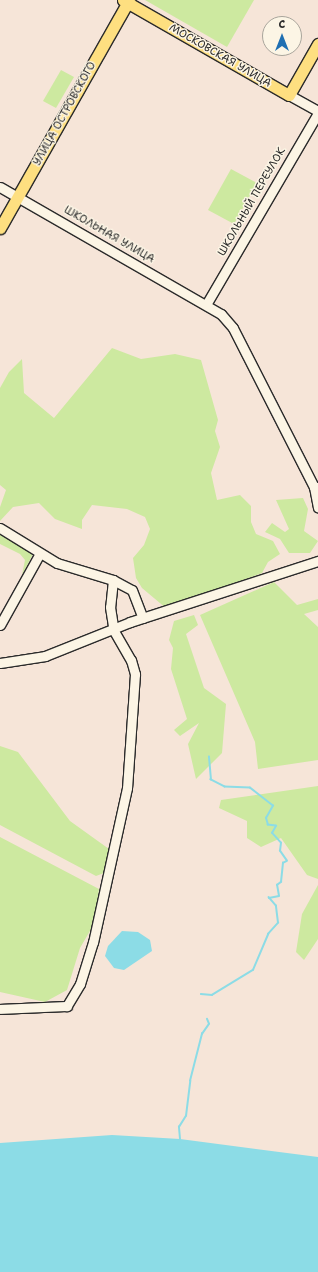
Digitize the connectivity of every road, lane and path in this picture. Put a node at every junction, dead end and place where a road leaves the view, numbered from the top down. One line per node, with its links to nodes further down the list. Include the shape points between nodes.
1 (127, 1): 3 (main road, МОСКОВСКАЯ УЛИЦА); 6 (main road, УЛИЦА ОСТРОВСКОГО)
2 (318, 44): 3 (main road)
3 (289, 95): 4 (street, МОСКОВСКАЯ УЛИЦА)
4 (318, 112): 8 (street, ШКОЛЬНЫЙ ПЕРЕУЛОК)
5 (0, 187): 6 (street, ШКОЛЬНАЯ УЛИЦА)
6 (18, 198): 7 (main road, УЛИЦА ОСТРОВСКОГО); 8 (street, ШКОЛЬНАЯ УЛИЦА)
7 (0, 228)
8 (207, 303): 9 (street, ШКОЛЬНАЯ УЛИЦА, via 233,328)
9 (316, 487): 10 (street, ШКОЛЬНАЯ УЛИЦА)
10 (318, 508)
11 (0, 528): 12 (street)
12 (40, 553): 16 (street, via 78,572); 18 (street)
13 (318, 561): 15 (street)
14 (318, 565): 15 (street)
15 (308, 566): 17 (street)
16 (114, 580): 17 (street, via 132,590); 19 (street, via 110,607)
17 (143, 618): 19 (street)
18 (0, 625)
19 (114, 631): 20 (street, via 45,656); 21 (street, via 131,660 134,699 127,788 93,942 80,984 67,1006)
20 (0, 664)
21 (0, 1009)

